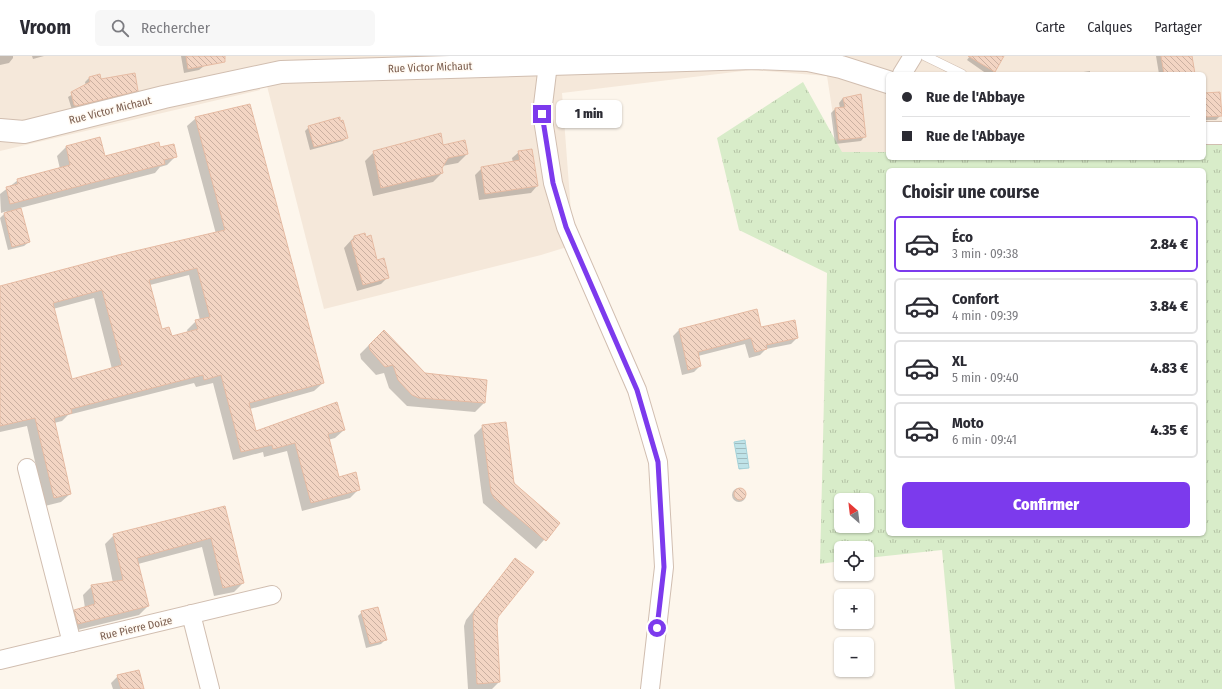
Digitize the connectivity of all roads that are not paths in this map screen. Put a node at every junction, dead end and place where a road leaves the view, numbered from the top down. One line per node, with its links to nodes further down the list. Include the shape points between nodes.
1 (913, 56): 5 (street)
2 (925, 56): 6 (lane)
3 (816, 58): 4 (street, Rue Victor Michaut); 7 (street, Rue Victor Michaut)
4 (546, 59): 8 (street, Rue Victor Michaut, via 281,72 164,97 24,132); 17 (street, via 542,114 553,183 566,227 637,390 658,462 664,567)
5 (903, 72)
6 (958, 72)
7 (886, 81)
8 (0, 130)
9 (1222, 132): 10 (street)
10 (1206, 133)
11 (27, 468): 14 (street)
12 (272, 595): 13 (street, Rue Pierre Doize)
13 (191, 614): 14 (street, Rue Pierre Doize); 16 (street)
14 (72, 643): 15 (street, Rue Pierre Doize)
15 (0, 660)
16 (210, 689)
17 (650, 689)

